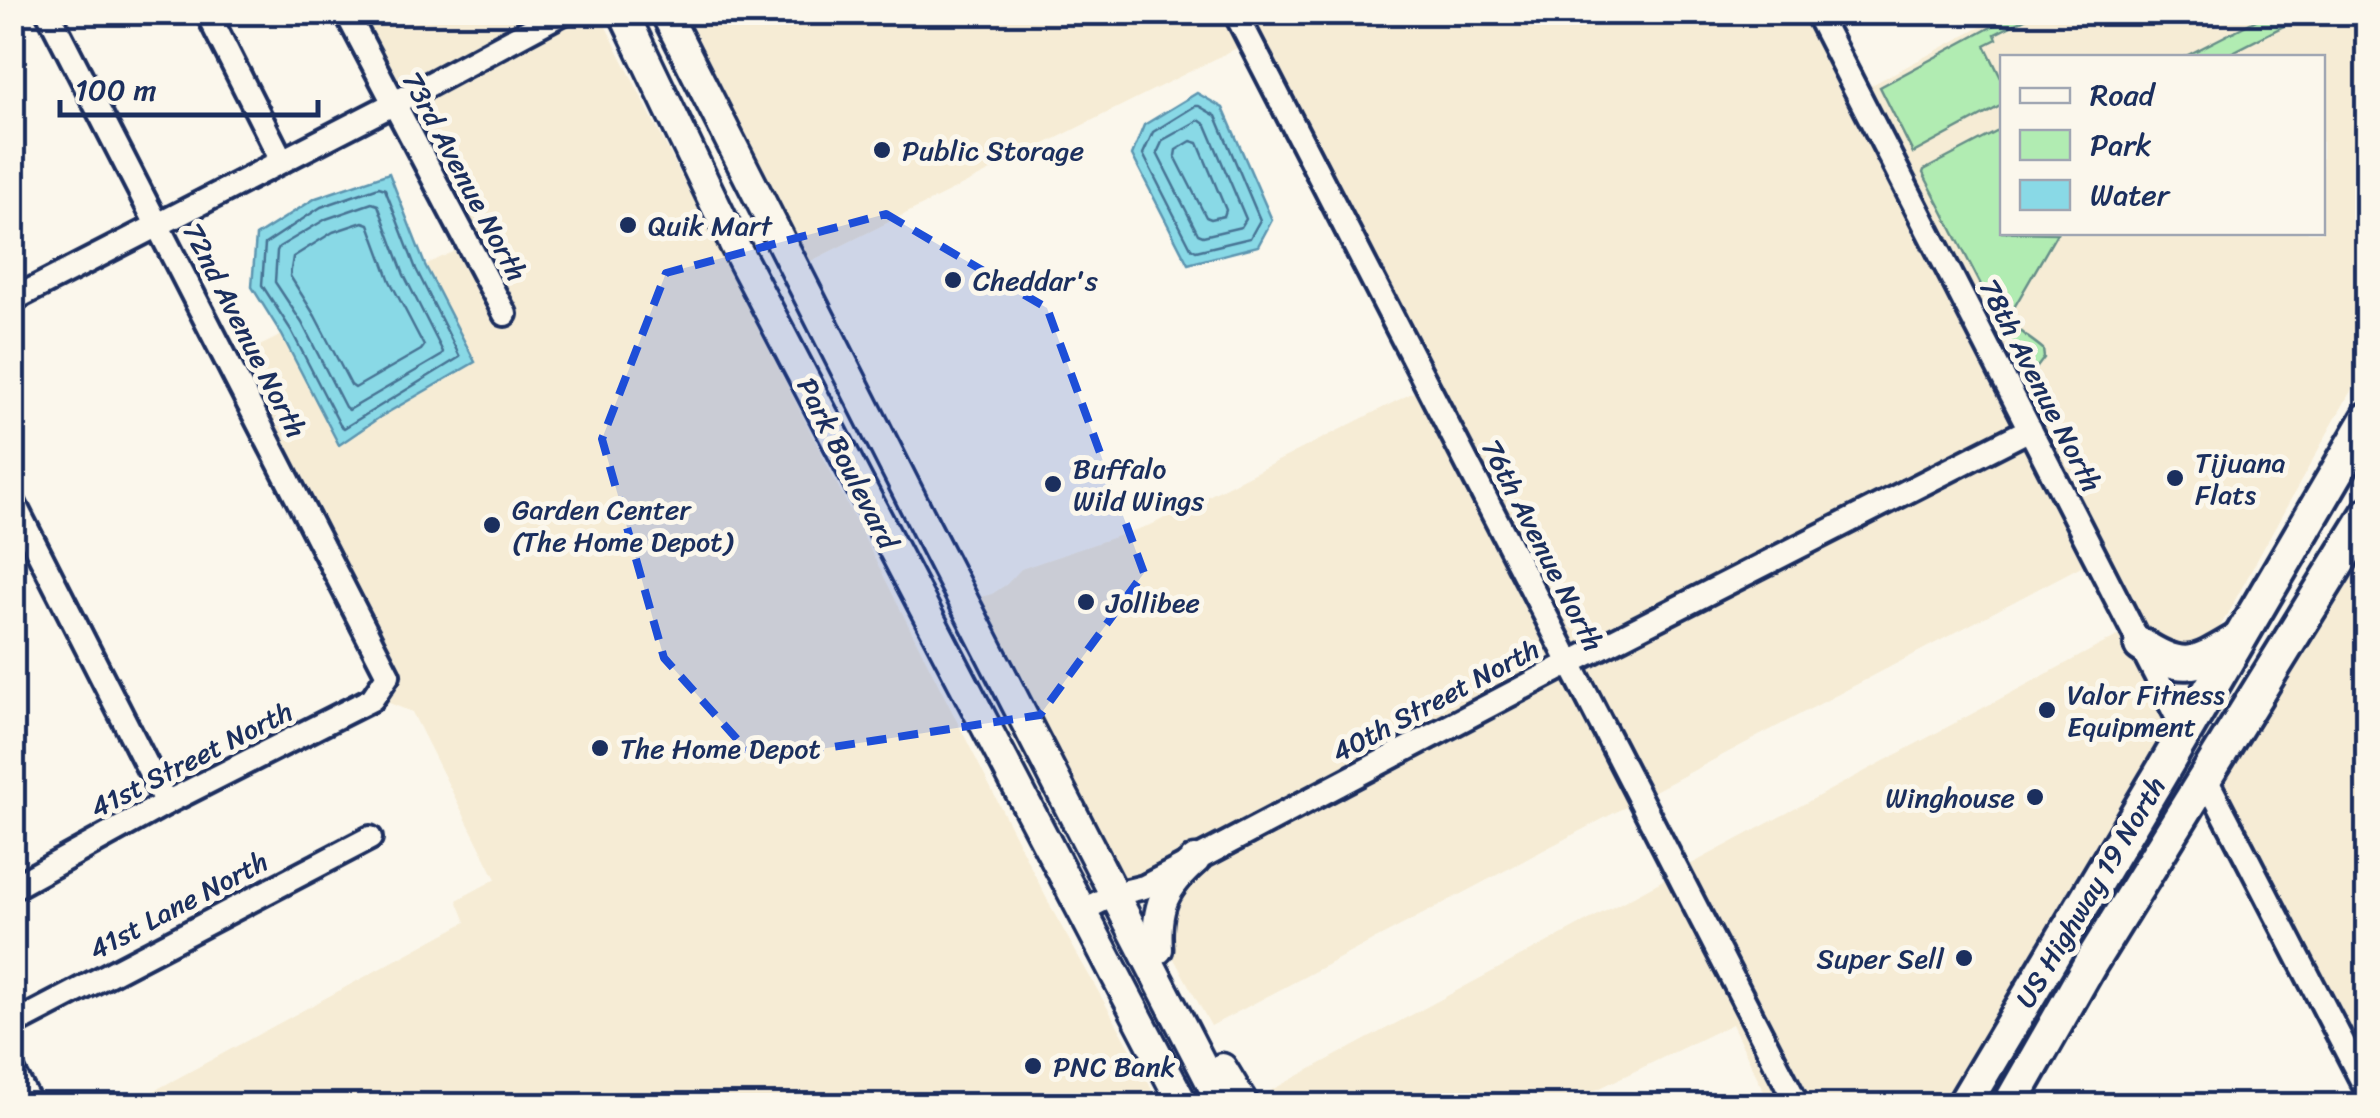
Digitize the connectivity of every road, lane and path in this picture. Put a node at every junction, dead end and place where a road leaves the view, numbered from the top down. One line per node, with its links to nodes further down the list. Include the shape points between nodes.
1 (48, 12): 11 (street, 72nd Avenue North)
2 (206, 12): 10 (street)
3 (346, 12): 9 (street, 73rd Avenue North)
4 (564, 12): 9 (street)
5 (623, 12): 12 (main road, Park Boulevard)
6 (664, 12): 16 (main road, Park Boulevard)
7 (1235, 12): 23 (street, 76th Avenue North)
8 (1816, 12): 17 (street, 78th Avenue North)
9 (393, 104): 10 (street); 14 (street, 73rd Avenue North)
10 (282, 161): 11 (street)
11 (158, 225): 13 (street); 24 (street, 72nd Avenue North)
12 (735, 246): 16 (main road, via 790,300 852,418 866,430); 18 (main road, Park Boulevard)
13 (12, 300)
14 (505, 314)
15 (2368, 419): 22 (highway, US Highway 19 North)
16 (874, 426): 25 (main road, Park Boulevard)
17 (2030, 428): 21 (street, 78th Avenue North); 23 (street, 40th Street North)
18 (842, 451): 25 (main road, via 856,449 878,470 972,650); 33 (main road, Park Boulevard)
19 (12, 500): 28 (street)
20 (2368, 514): 27 (highway, US Highway 19 North)
21 (2141, 645): 22 (highway, via 2180,662); 26 (street, 78th Avenue North)
22 (2231, 653): 26 (highway, US Highway 19 North); 27 (highway, via 2206,744)
23 (1570, 663): 30 (street, 40th Street North); 45 (street, 76th Avenue North)
24 (388, 675): 28 (street, 41st Street North, via 372,700)
25 (1010, 688): 32 (main road, Park Boulevard)
26 (2185, 732): 35 (highway, via 2187,770 2093,936); 46 (highway, US Highway 19 North)
27 (2205, 777): 35 (highway, US Highway 19 North); 39 (street)
28 (166, 803): 31 (street, 41st Street North)
29 (370, 838): 37 (street, 41st Lane North)
30 (1195, 860): 32 (street, 40th Street North); 34 (main road, via 1165,895)
31 (12, 888)
32 (1115, 894): 33 (street, 40th Street North); 34 (main road, via 1141,917); 43 (main road, Park Boulevard)
33 (1081, 910): 36 (main road, Park Boulevard)
34 (1158, 949): 44 (main road)
35 (2090, 964): 47 (highway, US Highway 19 North)
36 (1119, 982): 41 (main road); 42 (main road)
37 (12, 1025)
38 (12, 1070): 40 (street)
39 (2368, 1092)
40 (31, 1106)
41 (1168, 1106)
42 (1184, 1106)
43 (1223, 1106)
44 (1244, 1106)
45 (1798, 1106)
46 (1963, 1106)
47 (2009, 1106)

